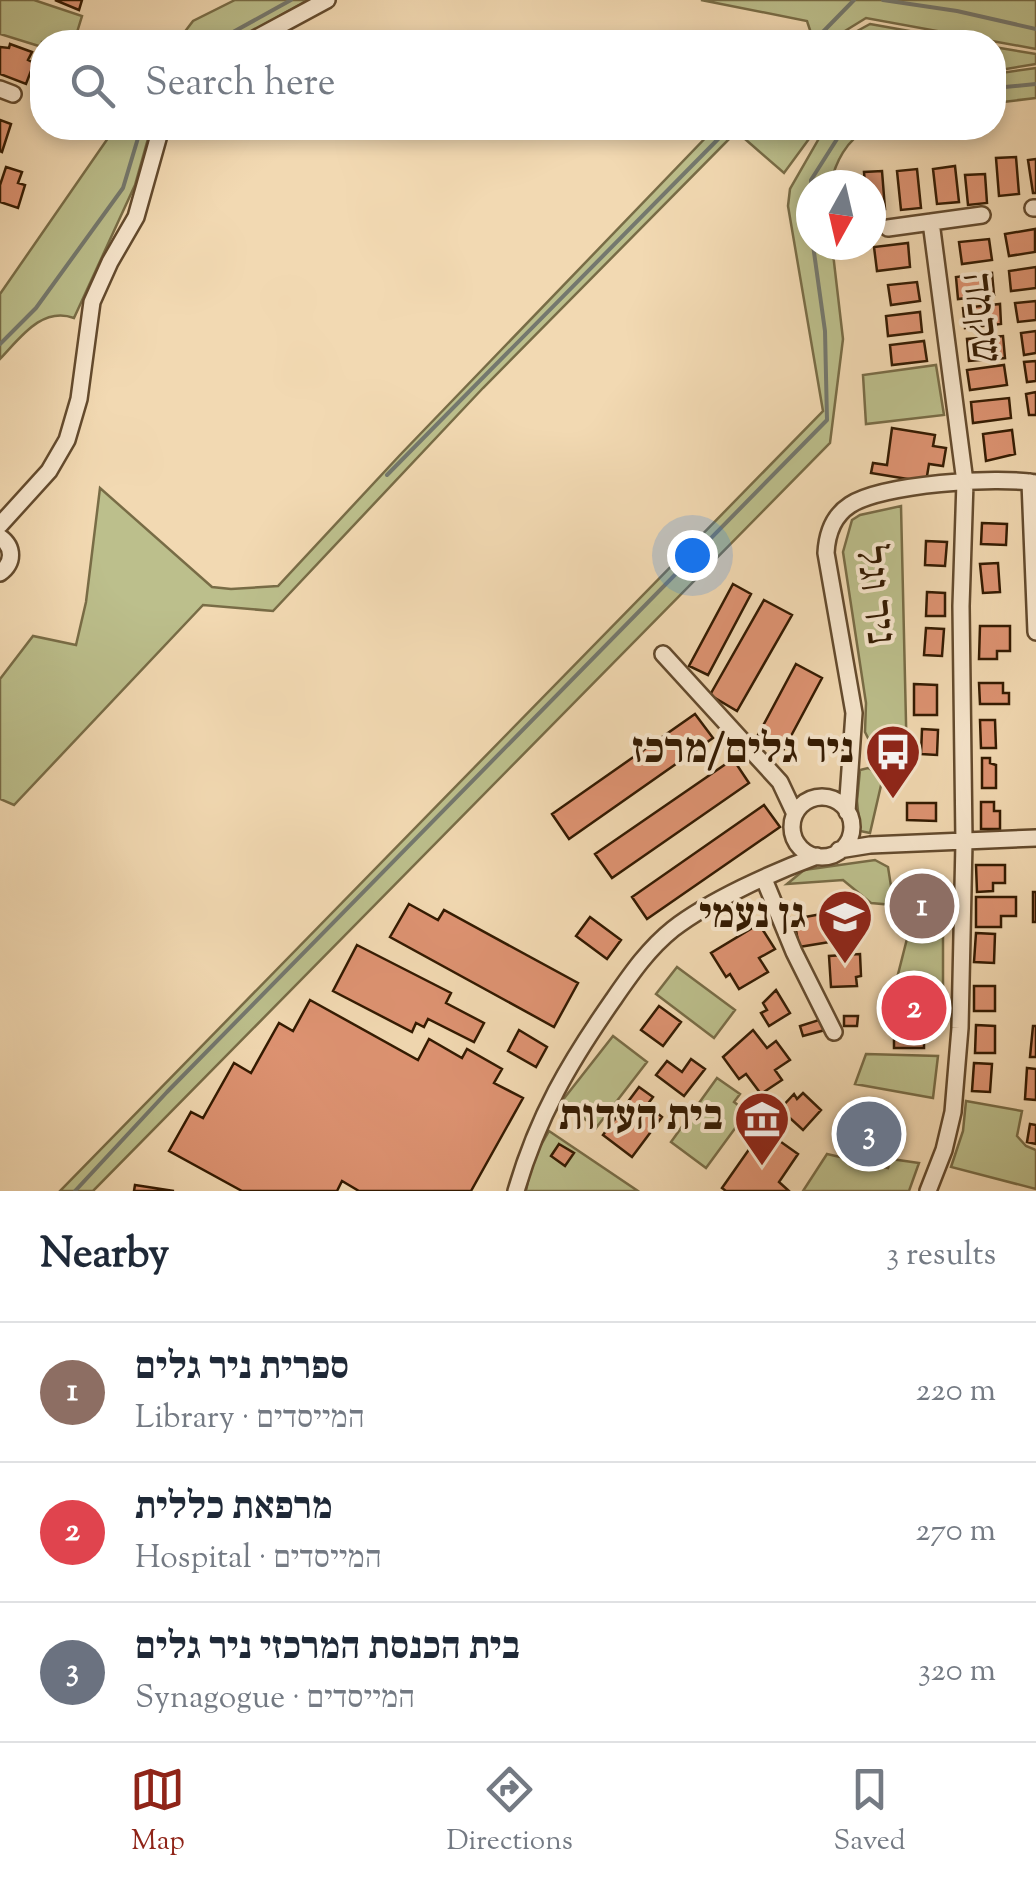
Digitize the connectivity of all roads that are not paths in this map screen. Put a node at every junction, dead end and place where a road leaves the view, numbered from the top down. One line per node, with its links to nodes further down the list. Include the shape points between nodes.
1 (327, 0): 2 (street)
2 (272, 30)
3 (158, 140): 9 (street, via 136,217 92,302 67,440)
4 (982, 215): 5 (street, שקמה)
5 (931, 222): 6 (street, שקמה); 7 (street, שקמה)
6 (888, 228)
7 (965, 482): 8 (street, ניר וגל); 15 (street, ניר וגל, via 864,498 829,531 828,568 854,713); 22 (street, שקמה)
8 (1033, 483): 12 (street)
9 (0, 525)
10 (0, 537): 11 (street, via 11,553)
11 (0, 573)
12 (1036, 612): 13 (street)
13 (1036, 632)
14 (663, 654): 16 (street)
15 (850, 770): 17 (street, via 845,783); 19 (street, ניר וגל)
16 (780, 782): 17 (street); 18 (street)
17 (818, 798): 18 (street); 19 (street, via 839,802)
18 (795, 814): 20 (street)
19 (849, 820): 23 (street, via 860,841); 24 (street, via 849,838)
20 (794, 838): 25 (street); 26 (street)
21 (1036, 838): 22 (street)
22 (964, 842): 23 (street); 30 (street, שקמה, via 958,1071 944,1150)
23 (870, 845): 24 (street)
24 (839, 850): 25 (street)
25 (817, 856): 26 (street)
26 (780, 871): 27 (street)
27 (764, 879): 28 (street); 29 (street, via 675,927 639,962 551,1096)
28 (834, 1032)
29 (516, 1191)
30 (928, 1191)

